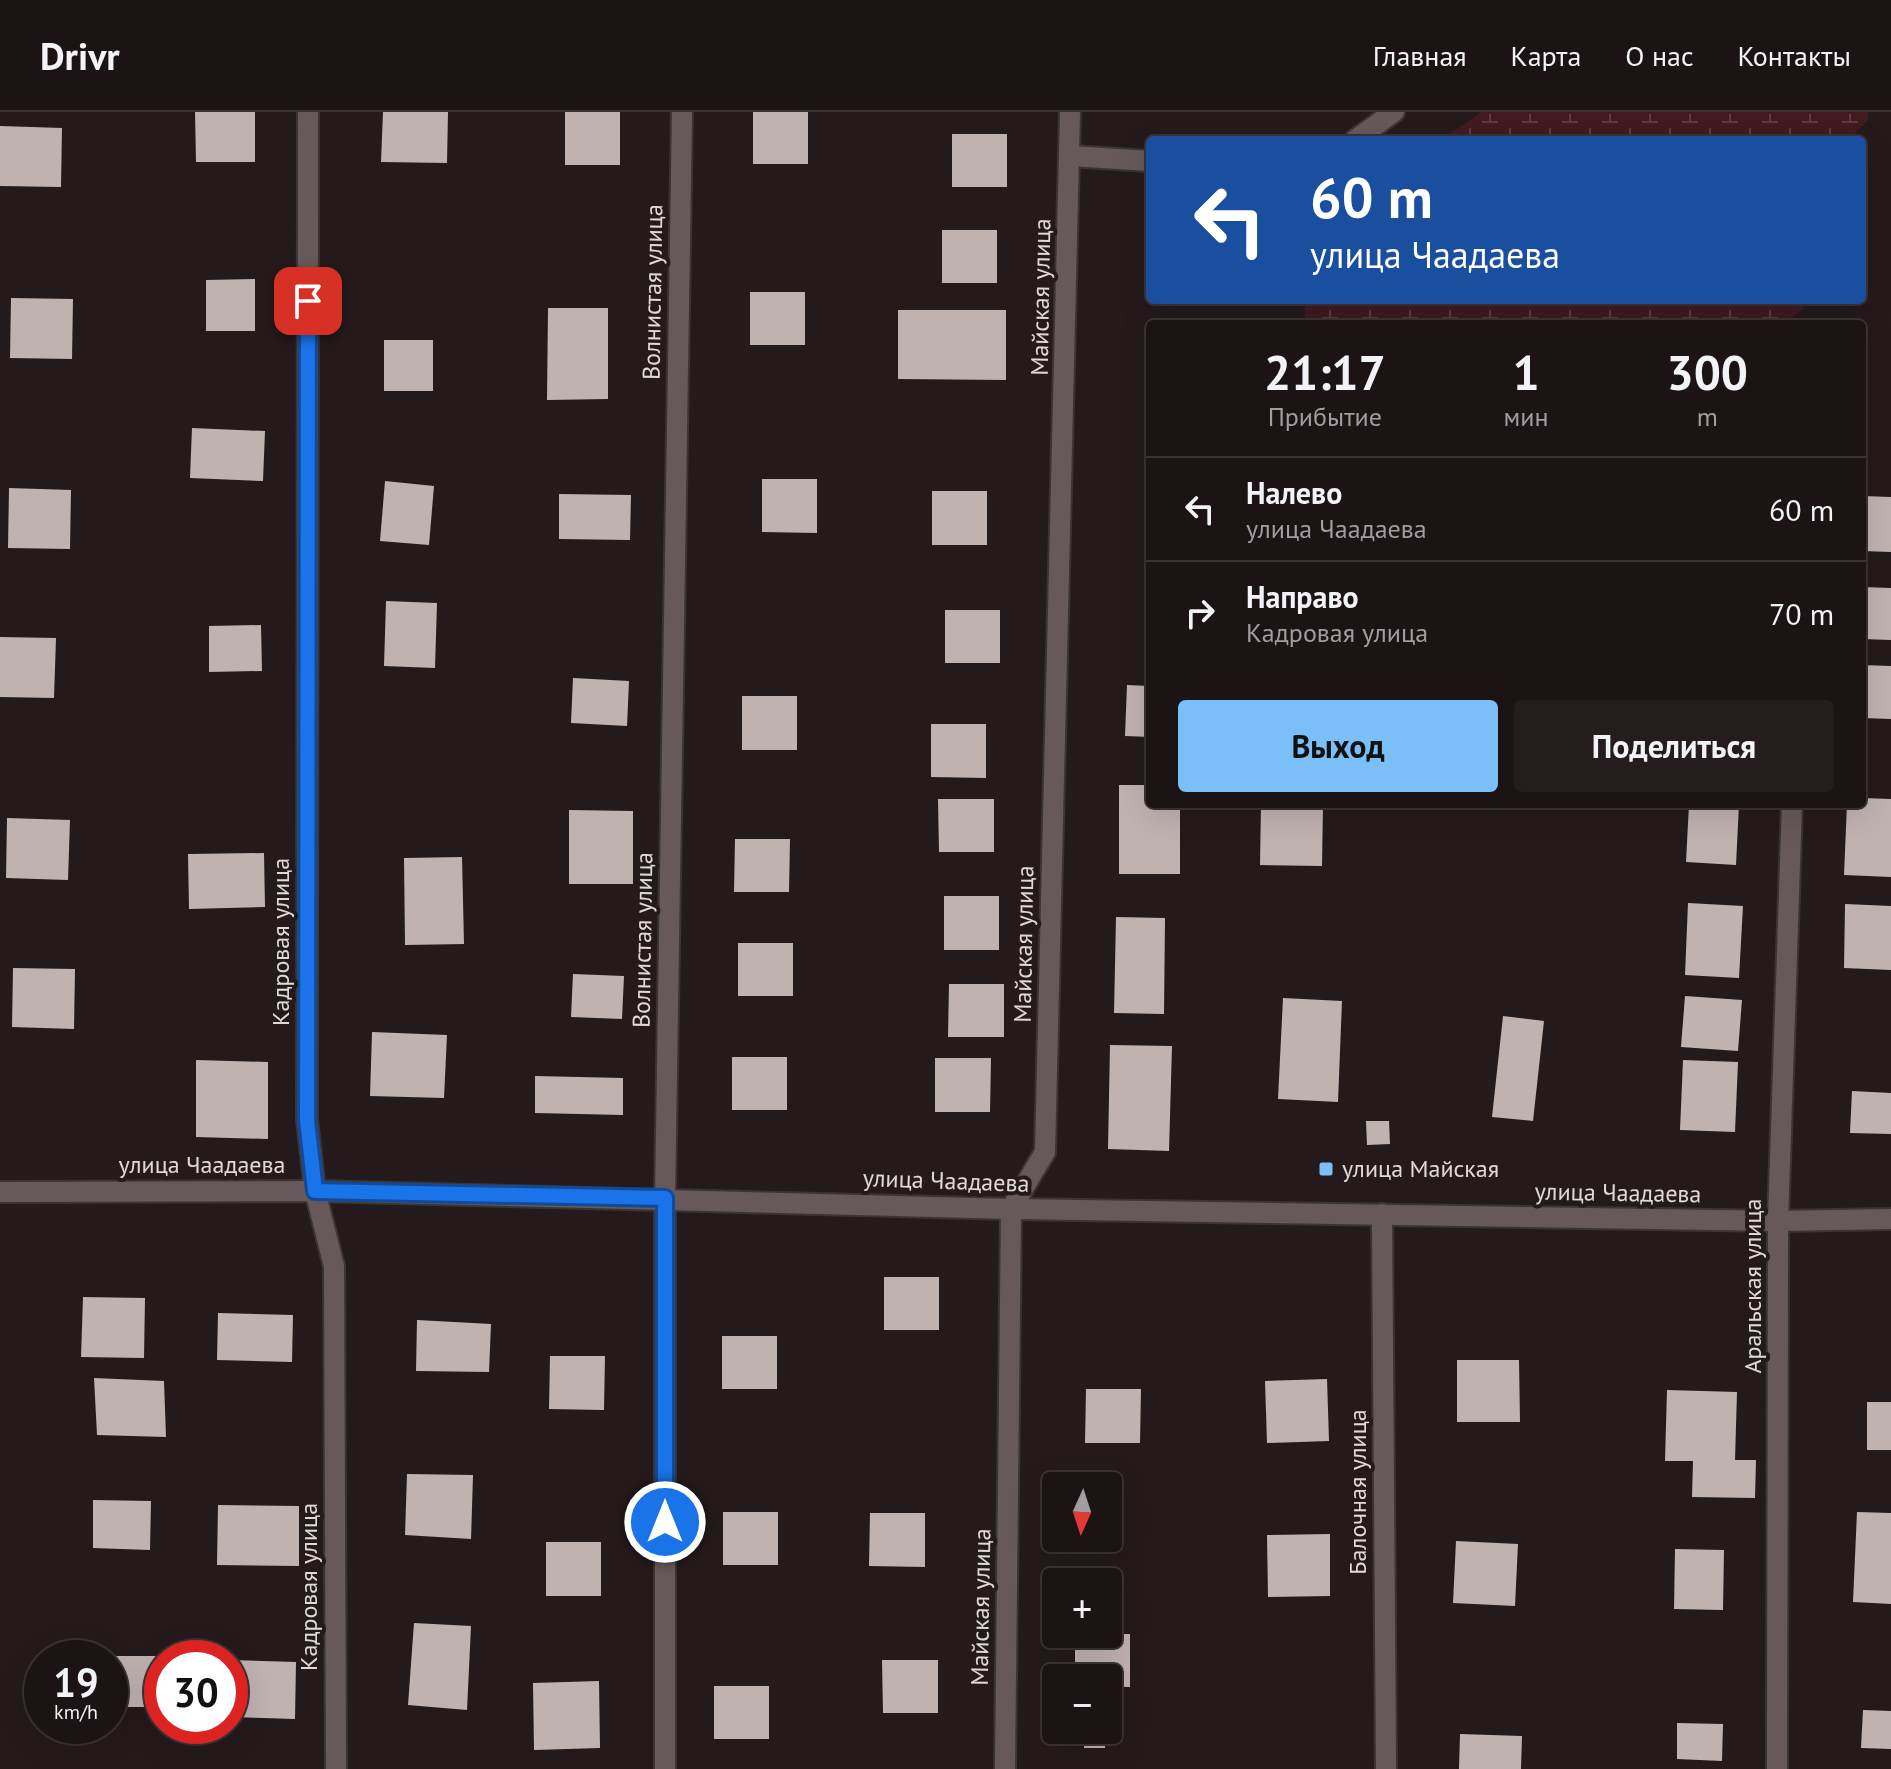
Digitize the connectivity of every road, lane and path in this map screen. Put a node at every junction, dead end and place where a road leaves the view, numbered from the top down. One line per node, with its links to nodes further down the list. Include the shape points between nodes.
1 (308, 112): 9 (street, Кадровая улица, via 307,1120)
2 (682, 112): 11 (street, Волнистая улица)
3 (1070, 112): 6 (street, Майская улица)
4 (1394, 112): 5 (street)
5 (1361, 136)
6 (1071, 156): 7 (street); 12 (street, Майская улица, via 1045,1152)
7 (1146, 161)
8 (1792, 808): 15 (street, Аральская улица)
9 (315, 1191): 10 (street, улица Чаадаева); 11 (street, улица Чаадаева); 16 (street, Кадровая улица, via 334,1266)
10 (0, 1192)
11 (665, 1198): 12 (street, улица Чаадаева); 17 (street, Волнистая улица)
12 (1011, 1209): 13 (street, улица Чаадаева); 18 (street, Майская улица)
13 (1382, 1214): 15 (street, улица Чаадаева); 19 (street, Балочная улица)
14 (1891, 1219): 15 (street, улица Чаадаева)
15 (1778, 1221): 20 (street, Аральская улица)
16 (336, 1769)
17 (665, 1769)
18 (1005, 1769)
19 (1386, 1769)
20 (1777, 1769)

